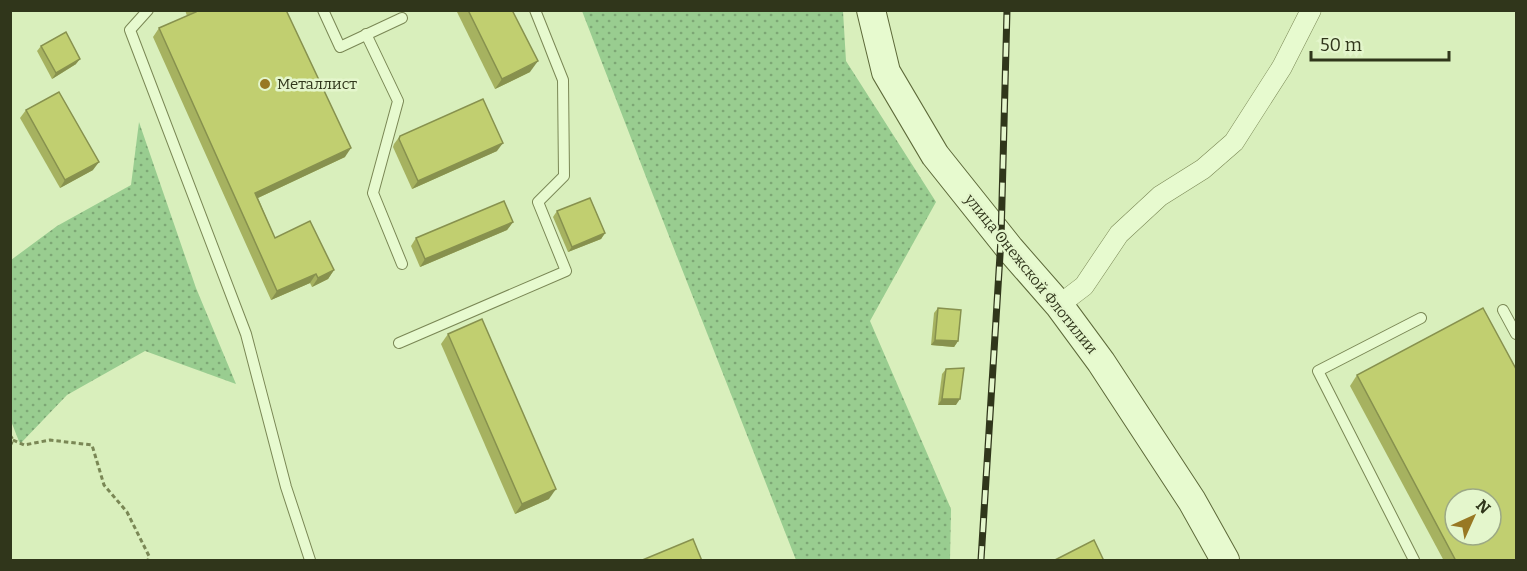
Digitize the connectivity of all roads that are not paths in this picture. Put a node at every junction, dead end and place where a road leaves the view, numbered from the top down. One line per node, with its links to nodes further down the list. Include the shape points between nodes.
1 (148, 10): 14 (lane, via 130,30 246,334 286,487)
2 (323, 10): 7 (lane, via 340,46)
3 (535, 10): 13 (lane, via 563,80 564,176 538,202 566,271)
4 (1311, 10): 9 (street, via 1282,68 1234,142 1203,169 1160,196 1119,234 1084,286)
5 (871, 12): 9 (main road, улица Онежской Флотилии, via 886,72 935,155)
6 (402, 18): 7 (lane)
7 (366, 34): 8 (lane, via 398,101 373,193)
8 (402, 264)
9 (1059, 305): 15 (lane, via 1192,501)
10 (1503, 310): 12 (lane)
11 (1421, 318): 16 (lane, via 1318,372)
12 (1516, 334)
13 (399, 343)
14 (310, 561)
15 (1225, 561)
16 (1414, 561)

